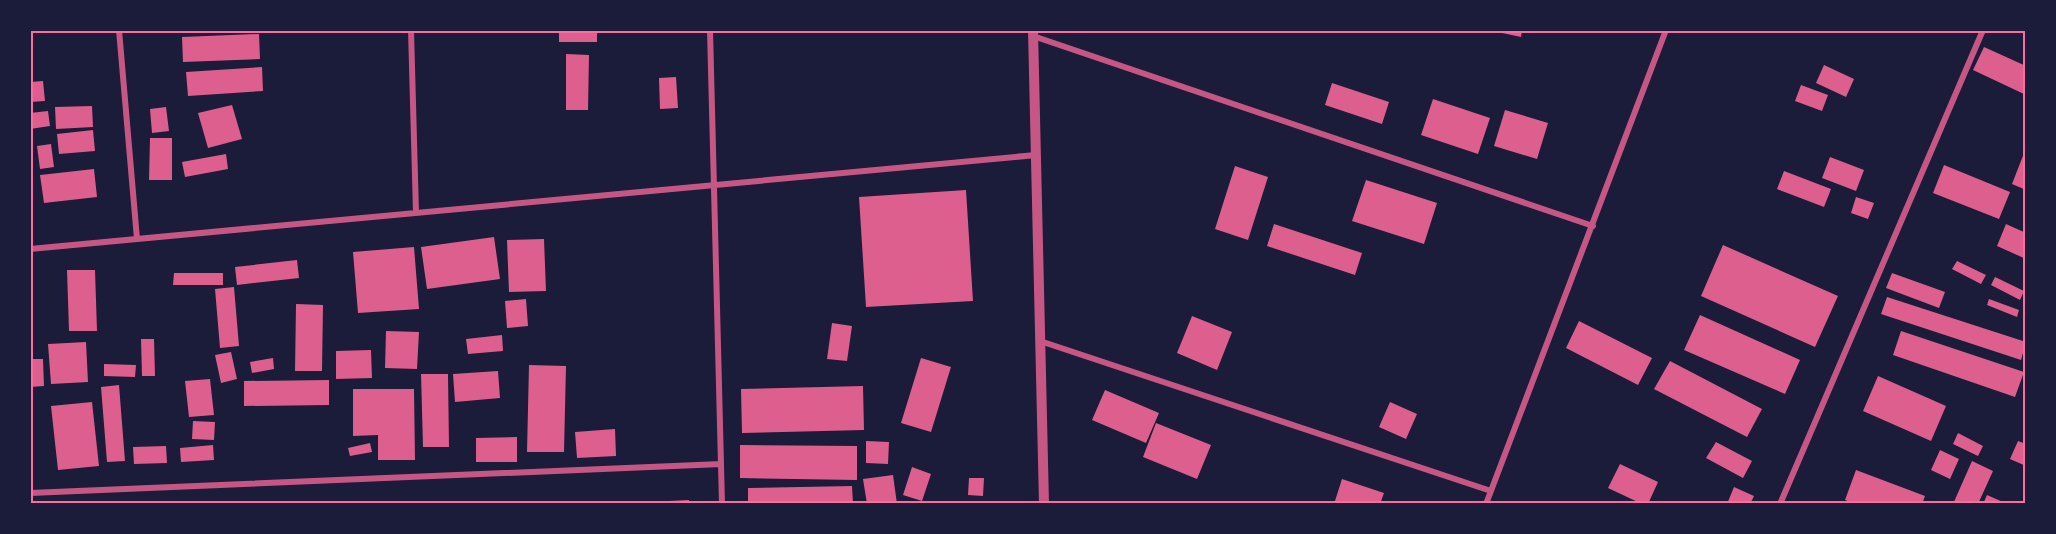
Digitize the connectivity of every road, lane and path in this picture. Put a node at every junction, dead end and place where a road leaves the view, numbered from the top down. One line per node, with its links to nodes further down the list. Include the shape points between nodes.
1 (119, 30): 11 (street)
2 (411, 30): 9 (street)
3 (710, 30): 8 (street)
4 (1666, 30): 10 (street)
5 (1983, 30): 20 (street)
6 (1033, 33): 7 (street); 10 (street)
7 (1036, 155): 8 (street); 13 (street)
8 (713, 185): 9 (street); 14 (street)
9 (416, 213): 11 (street)
10 (1593, 226): 15 (street)
11 (137, 239): 12 (street)
12 (30, 249)
13 (1040, 341): 15 (street); 18 (street)
14 (721, 464): 16 (street); 17 (street)
15 (1491, 491): 19 (street)
16 (30, 493)
17 (722, 504)
18 (1044, 504)
19 (1486, 504)
20 (1780, 504)

